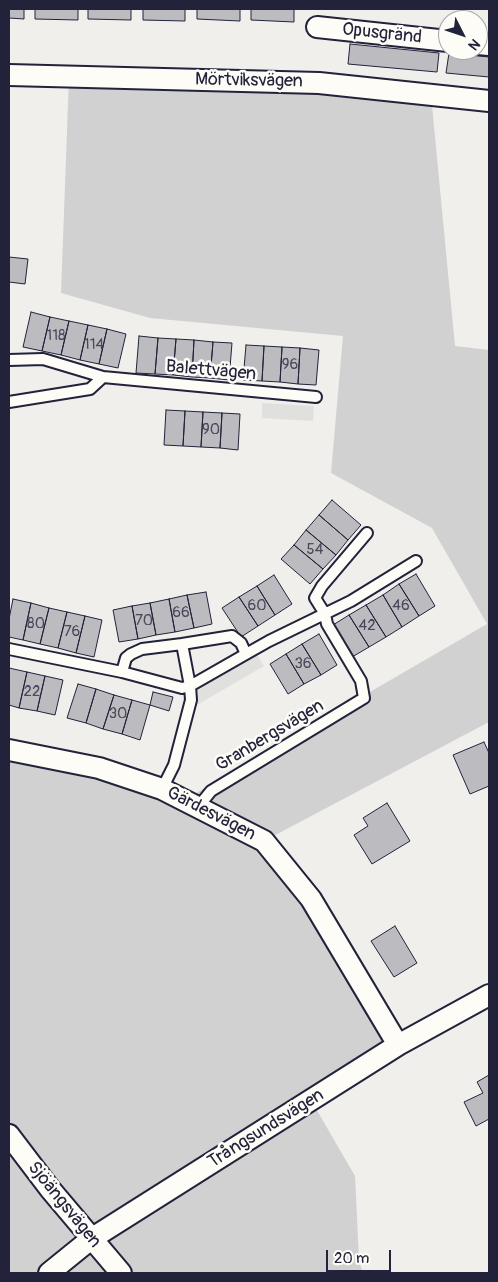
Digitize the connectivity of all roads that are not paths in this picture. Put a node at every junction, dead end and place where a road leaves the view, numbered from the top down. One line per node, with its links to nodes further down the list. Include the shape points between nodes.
1 (317, 27): 2 (street, Opusgränd)
2 (438, 40)
3 (9, 76): 4 (street, Mörtviksvägen, via 319,83)
4 (489, 101)
5 (9, 360): 6 (lane, Balettvägen, via 43,359)
6 (103, 377): 7 (lane, Balettvägen); 8 (lane, via 90,389)
7 (316, 397)
8 (9, 402)
9 (367, 534): 11 (lane, via 315,598)
10 (416, 561): 11 (lane)
11 (325, 614): 14 (lane); 19 (lane, Granbergsvägen, via 327,624 361,681 364,698 211,791)
12 (182, 644): 14 (lane, via 232,636 241,643); 15 (lane, via 142,649 131,654 126,658); 16 (lane)
13 (9, 649): 15 (lane)
14 (246, 654): 16 (lane)
15 (122, 672): 16 (lane, via 182,688)
16 (190, 686): 18 (lane, via 191,700 174,765)
17 (9, 750): 18 (street, Gärdesvägen, via 99,768)
18 (162, 789): 19 (street, Gärdesvägen)
19 (198, 807): 21 (street, Gärdesvägen, via 264,841 311,900)
20 (489, 995): 21 (street, Trångsundsvägen)
21 (398, 1045): 23 (street, Trångsundsvägen)
22 (9, 1135): 23 (street, Sjöängsvägen)
23 (91, 1239): 24 (street, Trångsundsvägen); 25 (street, Sjöängsvägen)
24 (49, 1273)
25 (121, 1273)

